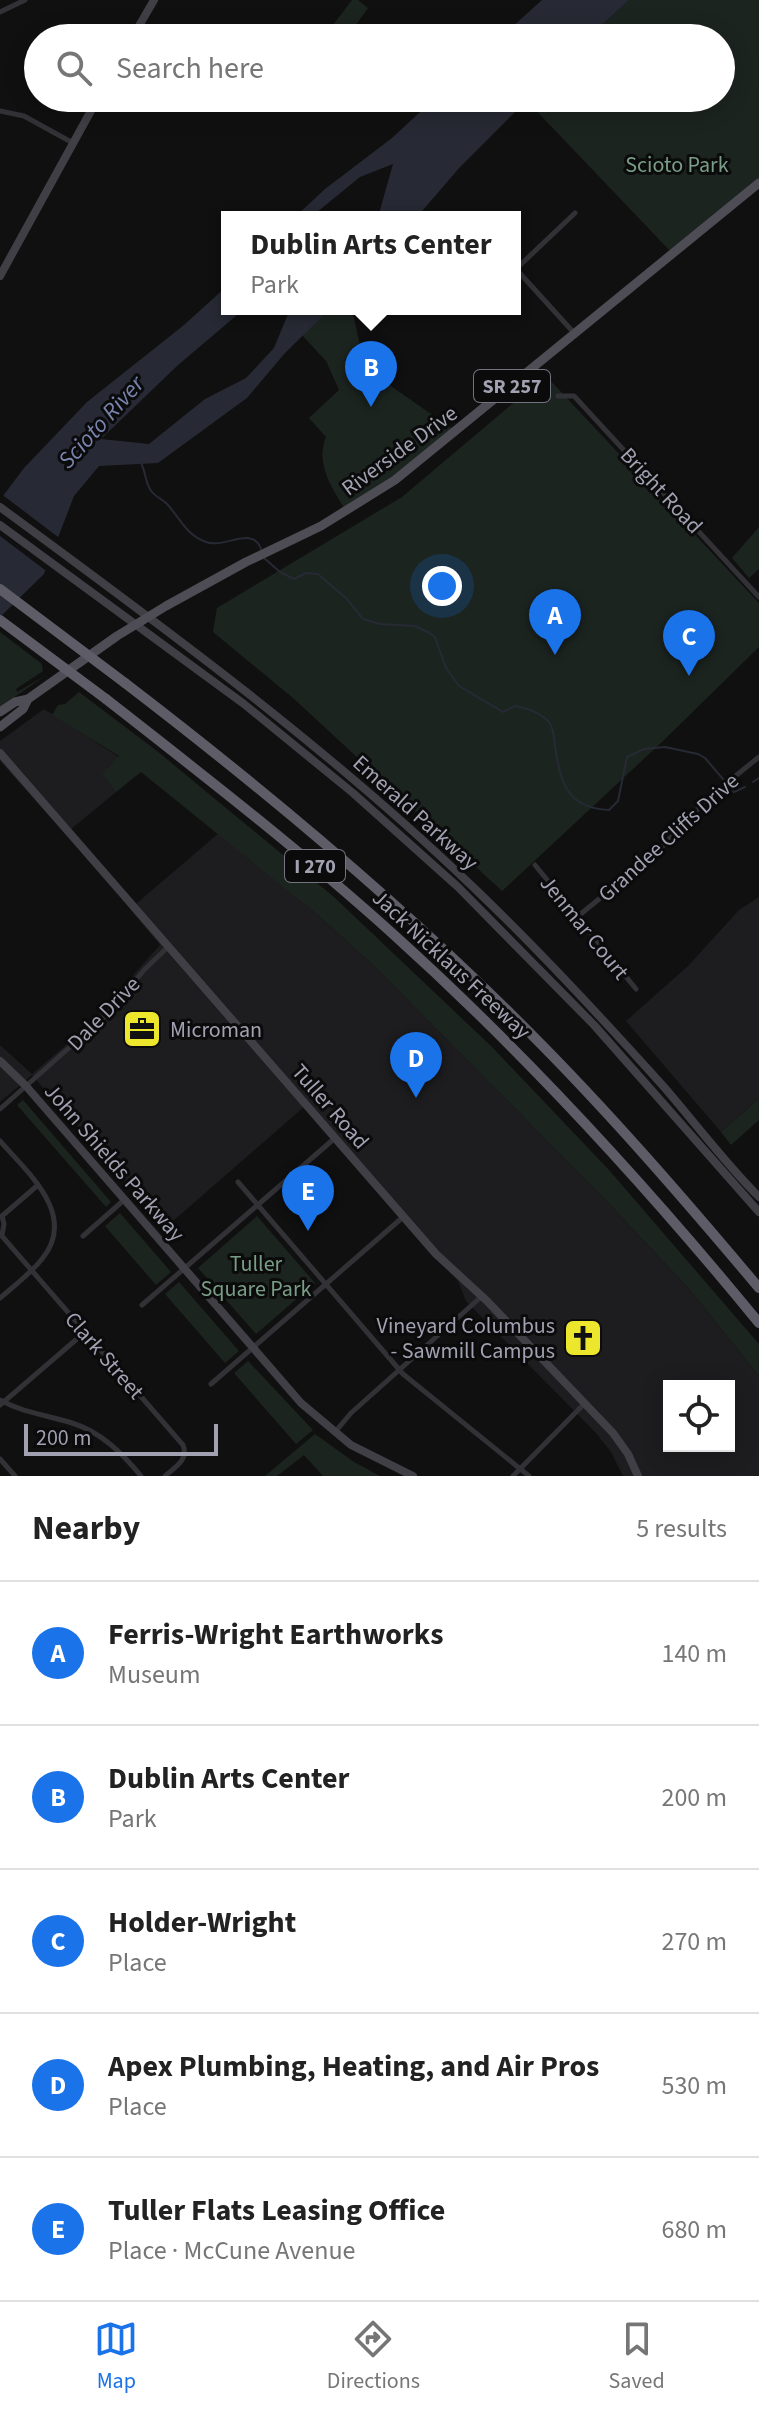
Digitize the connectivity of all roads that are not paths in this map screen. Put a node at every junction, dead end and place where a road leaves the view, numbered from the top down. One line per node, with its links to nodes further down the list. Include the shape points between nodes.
1 (25, 0): 3 (street)
2 (154, 0): 4 (main road)
3 (0, 12)
4 (140, 24)
5 (0, 111): 7 (street, via 24,116)
6 (90, 112): 7 (main road)
7 (73, 143): 12 (main road)
8 (759, 183): 13 (main road, Riverside Drive / SR 257)
9 (575, 213): 10 (street)
10 (521, 264)
11 (521, 275): 13 (street)
12 (0, 276)
13 (575, 334): 19 (main road, Riverside Drive / SR 257, via 395,480 321,526)
14 (558, 396): 18 (street, Bright Road, via 574,396)
15 (0, 507): 19 (main road, Emerald Parkway)
16 (0, 525): 21 (main road, Emerald Parkway)
17 (0, 589): 49 (highway, Jack Nicklaus Freeway / I 270, bridge, via 207,745 408,918 517,1020 630,1139)
18 (759, 597)
19 (150, 616): 21 (main road, Riverside Drive / SR 257); 38 (main road, Emerald Parkway, via 360,785 470,884 602,1018)
20 (0, 620): 53 (highway, Jack Nicklaus Freeway / I 270, bridge, via 272,829 394,935 512,1047)
21 (136, 624): 22 (main road, Riverside Drive / SR 257); 41 (main road, Emerald Parkway, via 353,793 458,887 594,1025)
22 (28, 699): 23 (main road, Riverside Drive / SR 257); 24 (main road, Riverside Drive / SR 257)
23 (0, 712)
24 (0, 727)
25 (0, 753): 29 (main road, Tuller Road)
26 (759, 757): 28 (street, Grandee Cliffs Drive)
27 (535, 865): 28 (street, Jenmar Court)
28 (577, 917): 30 (street, Jenmar Court)
29 (169, 946): 32 (street, Dale Drive, via 105,1016); 34 (main road, Tuller Road)
30 (636, 989)
31 (0, 1061): 32 (main road, John Shields Parkway)
32 (26, 1086): 33 (street, Dale Drive); 39 (main road, John Shields Parkway)
33 (0, 1109)
34 (335, 1138): 40 (street); 43 (main road, Tuller Road)
35 (0, 1141): 37 (street)
36 (238, 1182): 40 (street)
37 (38, 1185): 42 (street); 47 (street, via 51,1204 54,1228 47,1252)
38 (759, 1197)
39 (124, 1200): 45 (street); 46 (main road, John Shields Parkway)
40 (257, 1205): 46 (street); 48 (street)
41 (759, 1212)
42 (1, 1216): 44 (street)
43 (403, 1216): 48 (street); 50 (main road, Tuller Road)
44 (1, 1235): 47 (street, Clark Street)
45 (83, 1236)
46 (184, 1269): 52 (street); 55 (main road, John Shields Parkway)
47 (32, 1270): 51 (street); 54 (street, Clark Street)
48 (326, 1284): 55 (street); 56 (street)
49 (759, 1288)
50 (482, 1296): 56 (street); 59 (main road, Tuller Road)
51 (0, 1298)
52 (142, 1305)
53 (759, 1323)
54 (85, 1332): 58 (street); 65 (street, Clark Street, via 183,1445 184,1458)
55 (252, 1348): 57 (street); 60 (main road, John Shields Parkway)
56 (399, 1370): 60 (street); 62 (street)
57 (211, 1384)
58 (1, 1402): 64 (street, via 89,1430 118,1450)
59 (585, 1403): 62 (street); 69 (main road, Tuller Road, via 622,1444)
60 (334, 1433): 66 (main road, John Shields Parkway)
61 (0, 1459): 63 (street)
62 (520, 1468): 67 (street); 68 (street)
63 (15, 1476)
64 (141, 1476)
65 (165, 1476)
66 (413, 1476)
67 (513, 1476)
68 (529, 1476)
69 (638, 1476)

